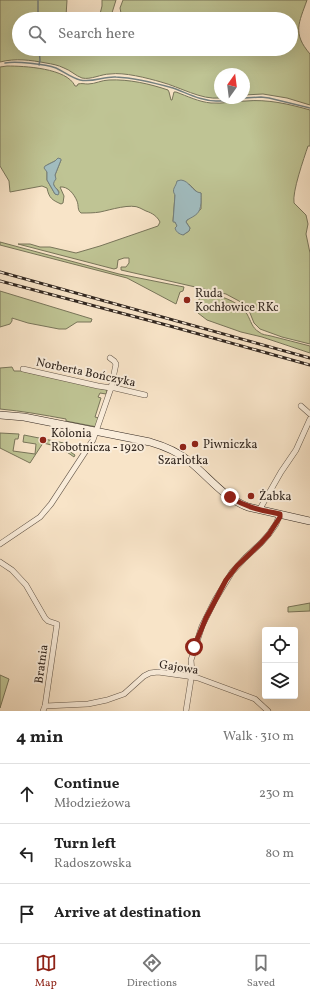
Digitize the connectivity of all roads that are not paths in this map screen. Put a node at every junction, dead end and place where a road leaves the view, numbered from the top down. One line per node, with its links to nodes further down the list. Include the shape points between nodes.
1 (110, 358): 3 (street, via 116,364)
2 (22, 369): 3 (street, Norberta Bończyka)
3 (111, 388): 4 (street, Norberta Bończyka); 9 (street)
4 (145, 395)
5 (301, 406): 6 (street)
6 (310, 414)
7 (0, 415): 9 (street, via 24,417)
8 (310, 419): 10 (street, via 296,450)
9 (97, 432): 10 (street, via 163,446 188,460 230,497 241,504); 13 (street, via 46,511)
10 (260, 510): 11 (street)
11 (280, 514): 12 (street); 15 (street, via 269,534 232,572 215,600 202,626 192,656)
12 (310, 521)
13 (0, 544)
14 (0, 562): 16 (street, Bratnia, via 26,585 45,618 57,624)
15 (192, 677): 16 (street, Gajowa, via 150,673 124,694 107,700); 17 (street); 18 (street, Gajowa, via 255,699)
16 (44, 709)
17 (186, 711)
18 (268, 711)

